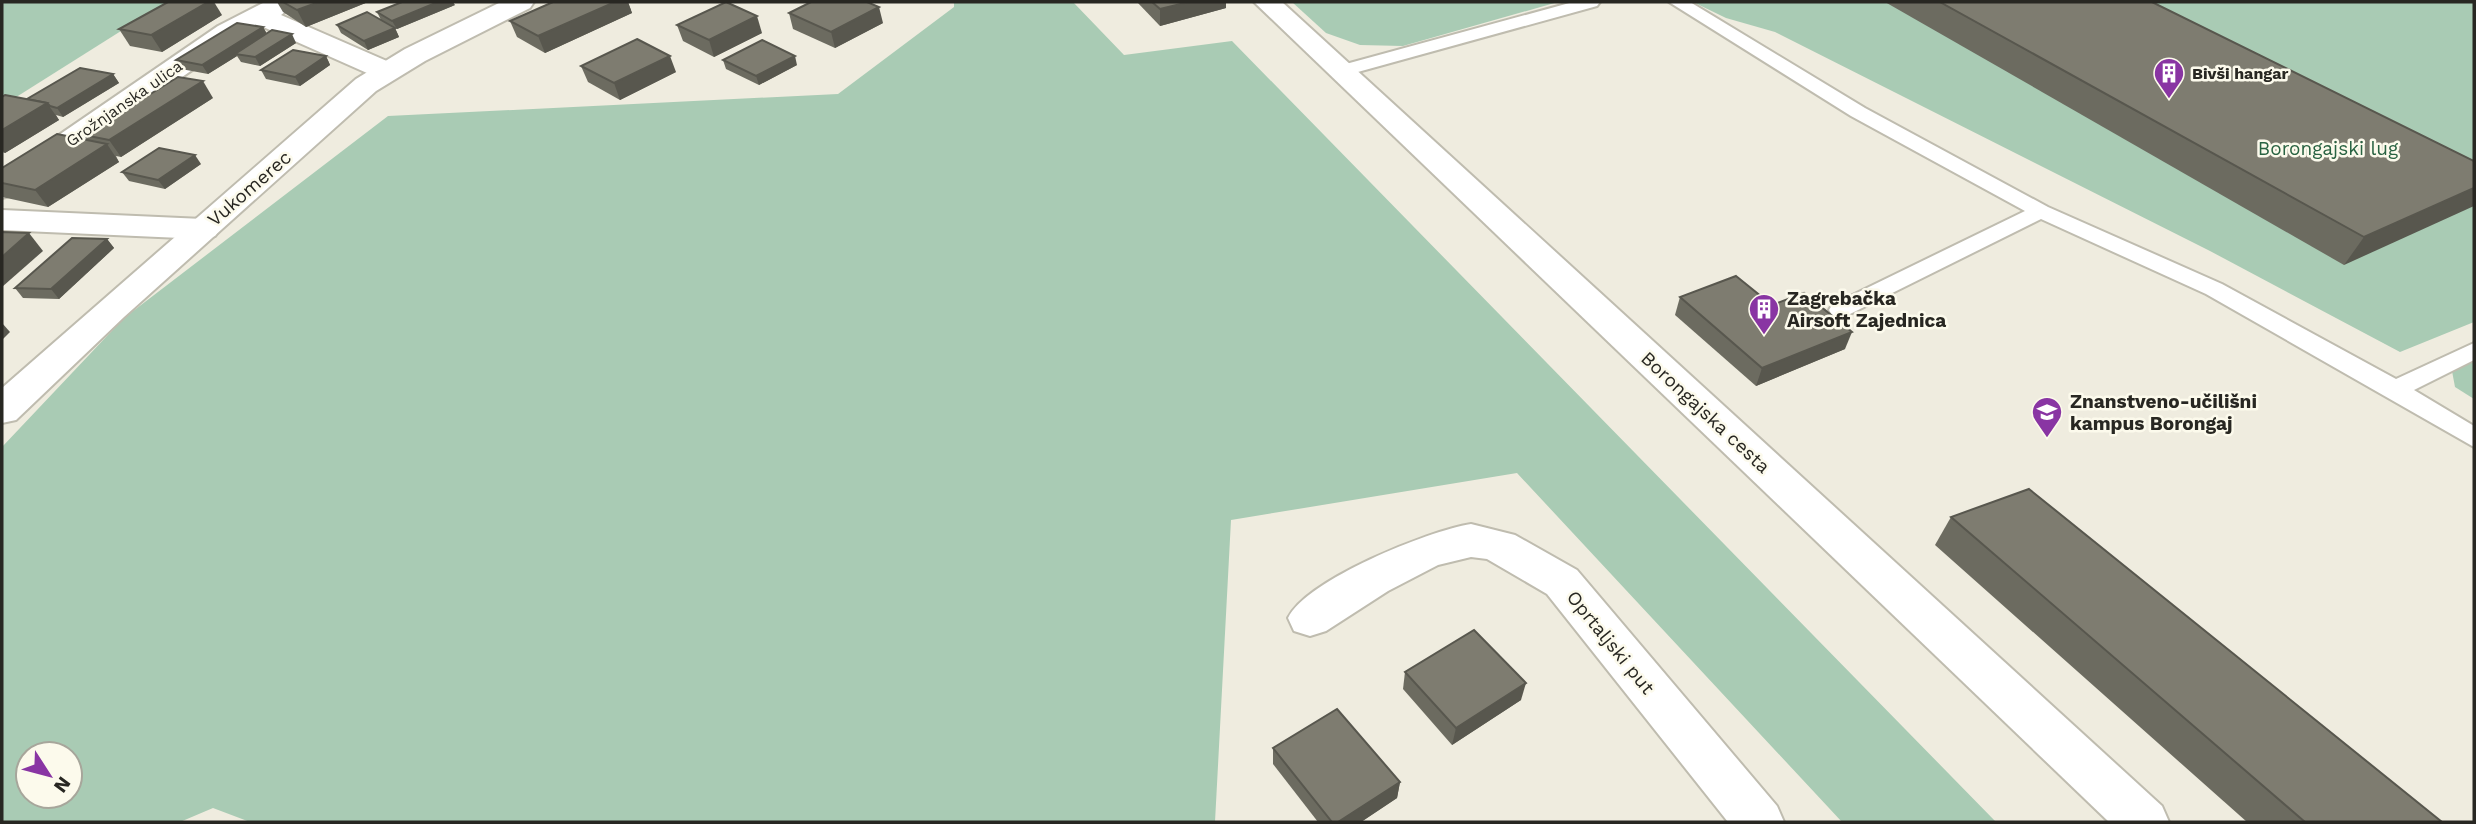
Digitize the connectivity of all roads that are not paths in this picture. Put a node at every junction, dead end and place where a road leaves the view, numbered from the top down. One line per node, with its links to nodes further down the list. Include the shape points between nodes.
1 (285, 2): 6 (street, Grožnjanska ulica)
2 (522, 2): 7 (street, Vukomerec)
3 (1267, 2): 8 (street, Borongajska cesta)
4 (1591, 2): 8 (lane)
5 (1678, 2): 10 (lane, via 1858,112)
6 (257, 14): 7 (street); 9 (street, Grožnjanska ulica)
7 (386, 71): 12 (street, Vukomerec)
8 (1341, 71): 20 (street, Borongajska cesta)
9 (2, 188)
10 (2041, 211): 13 (lane); 15 (lane, via 2214,289)
11 (2, 220): 12 (street)
12 (203, 229): 16 (street, Vukomerec)
13 (1840, 310)
14 (2474, 351): 15 (lane)
15 (2395, 389): 17 (lane)
16 (9, 398)
17 (2474, 438)
18 (1310, 618): 19 (street, Oprtaljski put, via 1394,566 1448,543 1489,542 1562,582)
19 (1759, 822)
20 (2144, 822)

